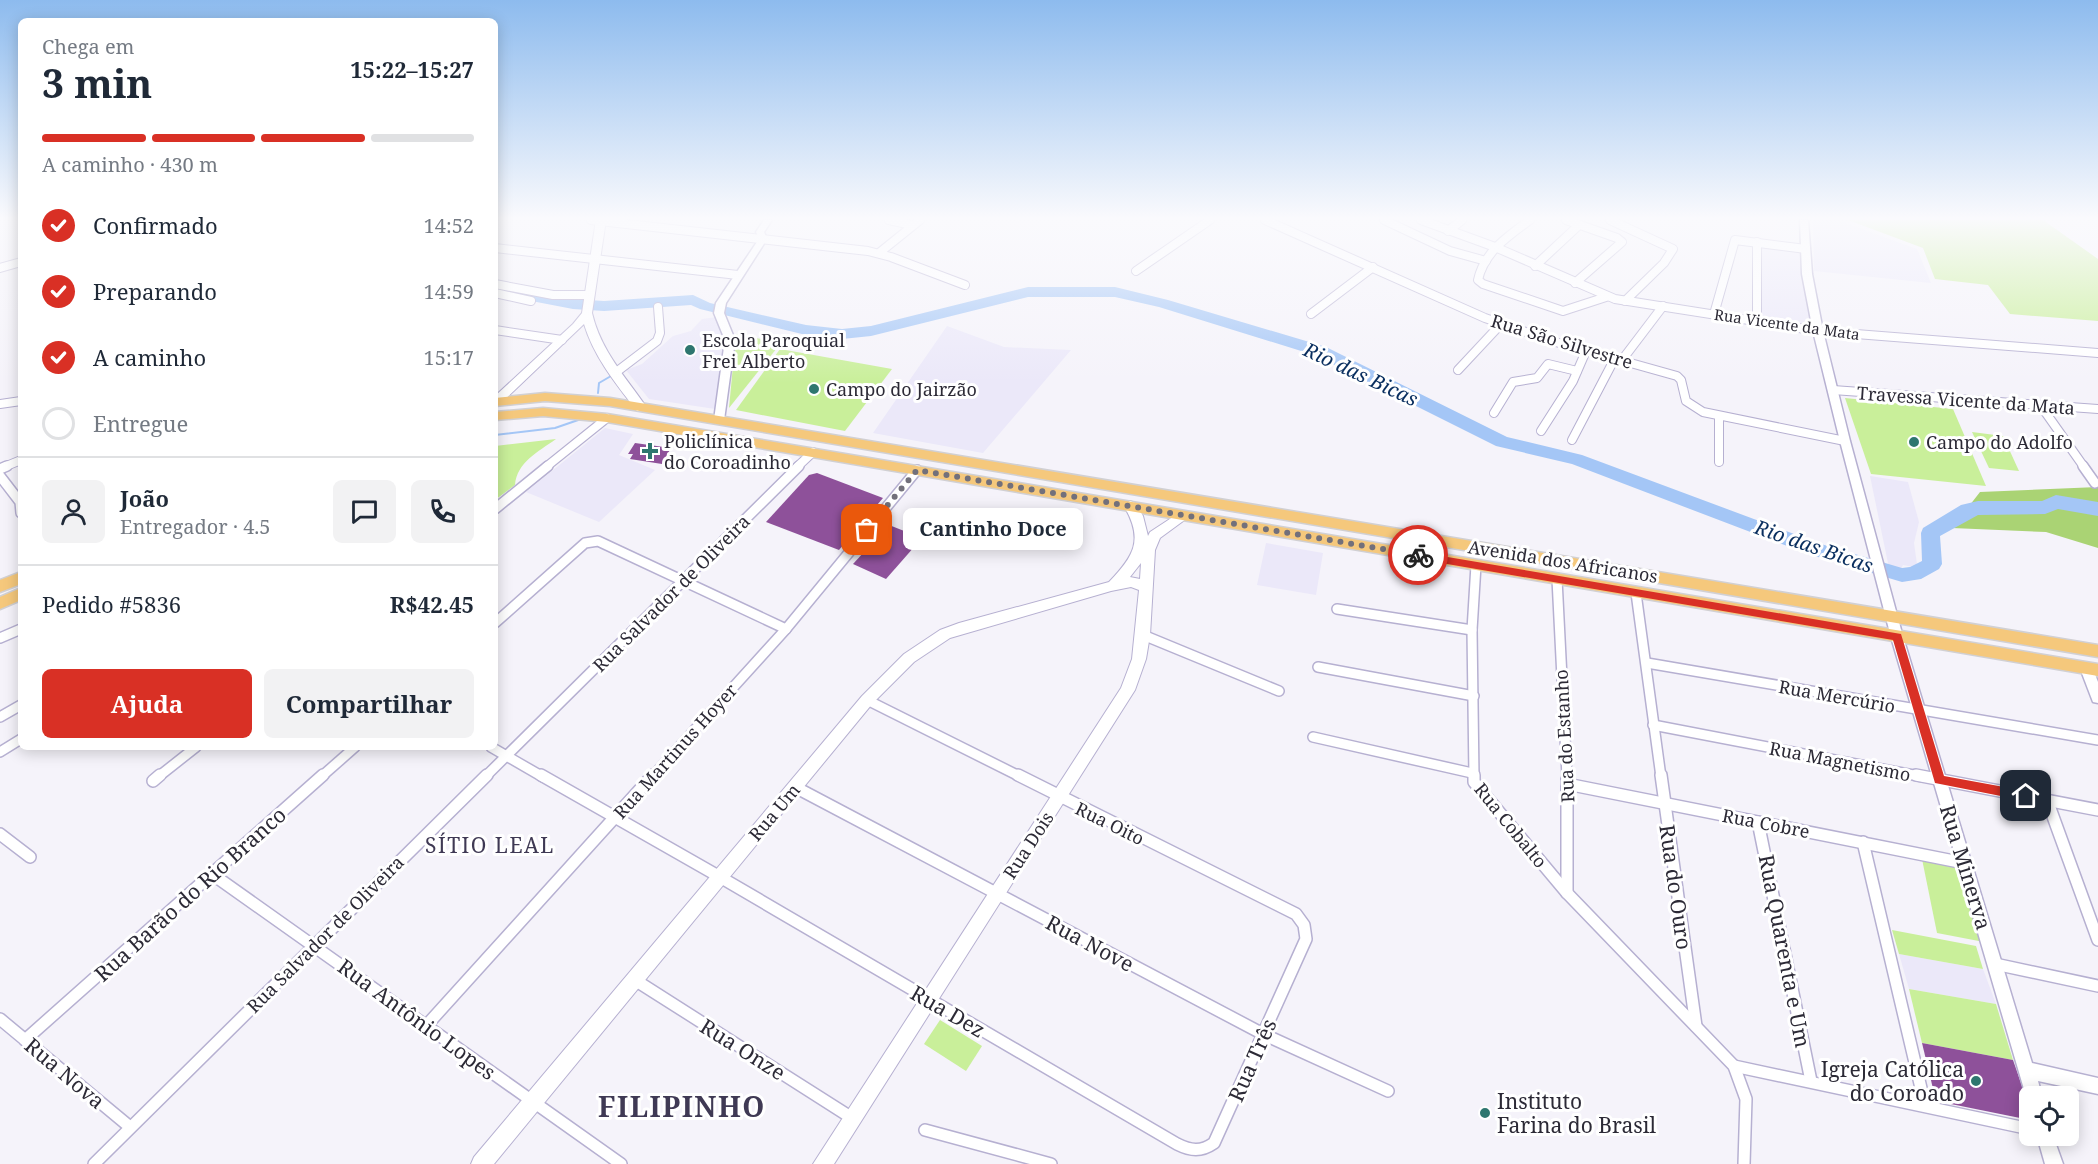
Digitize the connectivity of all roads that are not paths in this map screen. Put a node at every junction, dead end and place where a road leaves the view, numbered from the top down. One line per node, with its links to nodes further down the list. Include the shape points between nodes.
1 (593, 274): 23 (main road)
2 (732, 274): 13 (street)
3 (936, 274): 16 (street)
4 (1363, 274): 24 (street)
5 (1389, 274): 27 (street, Rua São Silvestre)
6 (1479, 274): 18 (street, via 1480,282 1563,311)
7 (1554, 274): 14 (street, Rua Vicente da Mata)
8 (1585, 274): 14 (street)
9 (1652, 274): 20 (street)
10 (1725, 274): 25 (street)
11 (1757, 274): 26 (street)
12 (1807, 274): 29 (street, Rua Minerva)
13 (738, 275): 49 (street, via 720,308 730,340)
14 (1575, 283): 18 (street, Rua Vicente da Mata)
15 (498, 285): 23 (street, via 553,295)
16 (965, 285)
17 (498, 294): 19 (street)
18 (1606, 297): 20 (street, Rua Vicente da Mata)
19 (531, 301)
20 (1625, 301): 21 (street, Rua Vicente da Mata)
21 (1663, 306): 25 (street, Rua Vicente da Mata); 33 (street)
22 (658, 307): 36 (street, via 657,341)
23 (589, 308): 30 (main road); 36 (main road, via 605,358)
24 (1311, 314)
25 (1714, 314): 26 (street, Rua Vicente da Mata)
26 (1757, 322): 29 (street, Rua Vicente da Mata)
27 (1501, 324): 31 (street, Rua São Silvestre); 34 (street)
28 (498, 330): 30 (street)
29 (1818, 331): 32 (street, Rua Vicente da Mata); 37 (street, Rua Minerva)
30 (562, 340): 38 (main road)
31 (1586, 351): 33 (street, Rua São Silvestre); 35 (street)
32 (2098, 353)
33 (1618, 359): 47 (street, Rua São Silvestre, via 1677,376 1689,405); 53 (street)
34 (1458, 370)
35 (1577, 371): 45 (street, via 1548,364 1537,378 1513,382); 51 (street)
36 (615, 373): 43 (main road)
37 (1833, 390): 42 (street, Travessa Vicente da Mata); 55 (street, Rua Minerva)
38 (498, 399)
39 (18, 401): 41 (street)
40 (498, 402): 43 (main road, Avenida dos Africanos, via 565,398)
41 (0, 404)
42 (2041, 406): 44 (street, Travessa Vicente da Mata); 63 (street)
43 (641, 408): 49 (main road, Avenida dos Africanos)
44 (2098, 409)
45 (1494, 413)
46 (498, 416): 48 (main road, Avenida dos Africanos, via 543,412)
47 (1719, 416): 55 (street, Rua São Silvestre); 58 (street)
48 (606, 418): 50 (main road, Avenida dos Africanos); 67 (street)
49 (719, 420): 50 (main road, via 715,426 706,428 659,420); 52 (main road, Avenida dos Africanos)
50 (637, 423): 54 (main road, Avenida dos Africanos)
51 (1541, 431)
52 (801, 434): 54 (main road, via 756,433); 62 (main road, Avenida dos Africanos)
53 (1572, 440)
54 (746, 441): 56 (main road, Avenida dos Africanos)
55 (1845, 441): 82 (street, Rua Minerva)
56 (813, 452): 60 (main road, Avenida dos Africanos); 74 (street, Rua Salvador de Oliveira)
57 (18, 461): 59 (street)
58 (1719, 462)
59 (0, 469)
60 (917, 470): 64 (main road, Avenida dos Africanos); 84 (street, Rua Martinus Hoyer)
61 (0, 476): 65 (street)
62 (1095, 483): 64 (main road, via 1077,488 1056,486); 68 (main road, Avenida dos Africanos)
63 (2095, 483)
64 (1050, 493): 66 (main road, Avenida dos Africanos)
65 (18, 499)
66 (1130, 506): 69 (main road, Avenida dos Africanos); 76 (main road, via 1142,528 1139,550 1128,571)
67 (498, 507)
68 (1251, 509): 70 (main road, via 1250,521); 82 (main road, Avenida dos Africanos)
69 (1184, 516): 70 (main road, Avenida dos Africanos); 77 (main road, Rua Dois, via 1163,528 1151,542 1145,563)
70 (1232, 524): 71 (main road, Avenida dos Africanos)
71 (1476, 565): 73 (main road, Avenida dos Africanos); 86 (street, Rua Cobalto)
72 (18, 579): 75 (main road)
73 (1557, 579): 78 (main road, Avenida dos Africanos); 114 (street, Rua do Estanho)
74 (685, 581): 83 (street, via 606,544 591,542 579,548); 84 (street); 110 (street, Rua Salvador de Oliveira)
75 (0, 586)
76 (1111, 586): 77 (main road, Rua Um, via 1132,582); 98 (main road, Rua Um, via 944,633 920,649)
77 (1145, 587): 87 (main road, Rua Dois)
78 (1636, 593): 88 (main road, Avenida dos Africanos); 92 (street, Rua do Ouro)
79 (18, 595): 80 (main road)
80 (0, 603)
81 (1337, 609): 86 (street)
82 (1891, 616): 88 (street, Rua Minerva); 90 (main road); 91 (main road, Avenida dos Africanos)
83 (498, 620)
84 (786, 629): 120 (street, Rua Martinus Hoyer)
85 (18, 630): 89 (street)
86 (1472, 630): 96 (street, Rua Cobalto)
87 (1143, 635): 95 (street); 116 (main road, Rua Dois, via 1128,690)
88 (1897, 637): 90 (main road, Avenida dos Africanos); 100 (street, Rua Minerva)
89 (0, 638)
90 (1942, 645): 94 (main road, Avenida dos Africanos)
91 (2098, 651)
92 (1647, 663): 100 (street, Rua Mercúrio); 102 (street, Rua do Ouro)
93 (1318, 667): 96 (street)
94 (2092, 669): 97 (street)
95 (1279, 691)
96 (1474, 696): 111 (street, Rua Cobalto)
97 (2098, 698)
98 (867, 700): 115 (main road, Rua Um); 116 (street, Rua Oito)
99 (18, 707): 101 (street)
100 (1918, 710): 105 (street, Rua Mercúrio); 112 (street, Rua Minerva)
101 (0, 717)
102 (1653, 725): 112 (street, Rua Magnetismo); 118 (street, Rua do Ouro)
103 (1313, 736): 111 (street)
104 (18, 741): 109 (street)
105 (2098, 741)
106 (192, 750): 113 (street)
107 (352, 750): 126 (street, Rua Barão do Rio Branco)
108 (496, 750): 110 (street, Rua Dez)
109 (0, 752)
110 (507, 756): 120 (street, Rua Dez); 132 (street, Rua Salvador de Oliveira)
111 (1472, 773): 129 (street, Rua Cobalto, via 1481,792)
112 (1939, 780): 117 (street, Rua Magnetismo); 125 (street, Rua Minerva)
113 (153, 781)
114 (1567, 783): 118 (street, Rua Cobre); 129 (street, Rua do Estanho)
115 (795, 787): 127 (main road, Rua Um); 128 (street, Rua Nove)
116 (1058, 797): 128 (main road, Rua Dois); 130 (street, Rua Oito, via 1296,914 1305,924)
117 (2047, 800): 119 (street, Rua Magnetismo); 131 (street)
118 (1664, 803): 121 (street, Rua Cobre); 139 (street, Rua do Ouro)
119 (2098, 810)
120 (614, 818): 127 (street, Rua Dez); 138 (street, Rua Martinus Hoyer)
121 (1758, 822): 123 (street, Rua Cobre); 144 (street, Rua Quarenta e Um)
122 (0, 834): 124 (street)
123 (1863, 842): 125 (street, Rua Cobre); 149 (street)
124 (30, 858)
125 (1964, 863): 133 (street, Rua Minerva)
126 (212, 874): 132 (street, Rua Antônio Lopes); 141 (street, Rua Barão do Rio Branco)
127 (720, 877): 134 (main road, Rua Um); 136 (street, Rua Dez)
128 (996, 893): 136 (main road, Rua Dois); 140 (street, Rua Nove)
129 (1568, 893): 139 (street, Rua Cobalto)
130 (1306, 939): 140 (street, Rua Três)
131 (2098, 940)
132 (314, 945): 138 (street, Rua Antônio Lopes); 152 (street, Rua Salvador de Oliveira)
133 (1995, 964): 135 (street); 143 (street, Rua Minerva)
134 (634, 980): 148 (main road, Rua Um); 150 (street, Rua Onze)
135 (2098, 986)
136 (929, 999): 150 (main road, Rua Dois); 154 (street, Rua Dez)
137 (0, 1019): 141 (street, Rua Nova)
138 (426, 1026): 148 (street, Rua Antônio Lopes)
139 (1695, 1026): 142 (street)
140 (1263, 1034): 147 (street, Rua Nove); 154 (street, Rua Três, via 1214,1143 1198,1151)
141 (25, 1040): 152 (street, Rua Nova)
142 (1734, 1066): 144 (street); 161 (street, via 1746,1099)
143 (2027, 1070): 145 (street, Rua Minerva); 146 (street)
144 (1811, 1081): 149 (street)
145 (2031, 1086)
146 (2098, 1086)
147 (1388, 1091)
148 (533, 1102): 157 (main road, Rua Um); 158 (street, Rua Antônio Lopes)
149 (1925, 1105): 151 (street)
150 (852, 1118): 159 (main road, Rua Dois)
151 (2019, 1126)
152 (130, 1127): 156 (street, Rua Salvador de Oliveira)
153 (925, 1130): 160 (street)
154 (1177, 1144)
155 (2048, 1146): 162 (street)
156 (94, 1164)
157 (481, 1164)
158 (621, 1164)
159 (823, 1164)
160 (1051, 1164)
161 (1744, 1164)
162 (2054, 1164)

